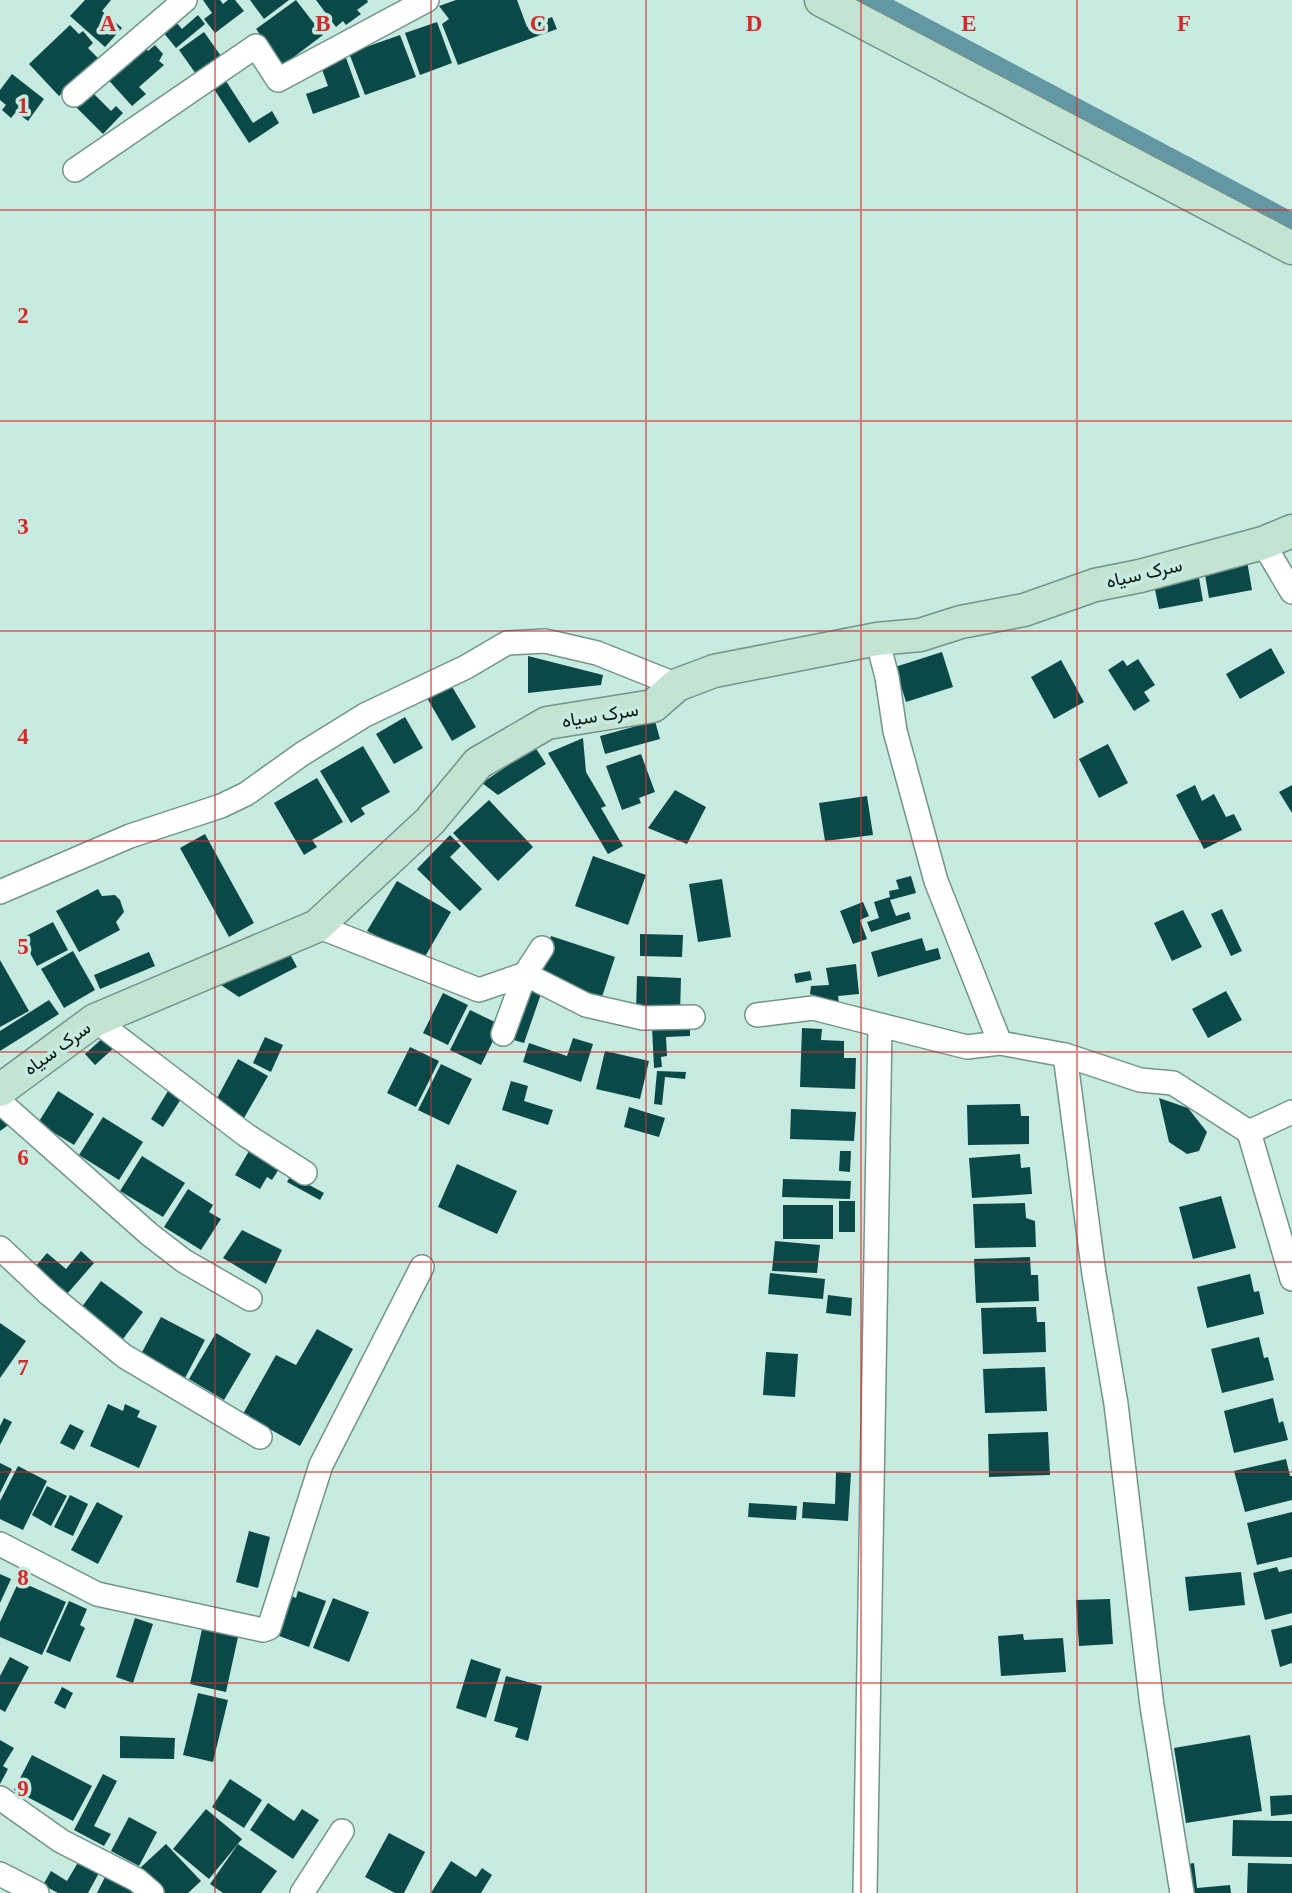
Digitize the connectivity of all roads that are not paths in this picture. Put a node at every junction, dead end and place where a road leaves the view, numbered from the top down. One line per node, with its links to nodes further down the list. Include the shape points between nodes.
1 (185, 0): 4 (street)
2 (427, 0): 5 (street, via 278,80 256,46)
3 (821, 0): 6 (street)
4 (74, 95)
5 (75, 170)
6 (1292, 248)
7 (1292, 531): 8 (street, سرک سیاه)
8 (1263, 543): 9 (street); 10 (street, سرک سیاه, via 1095,585 1024,610 920,635)
9 (1292, 592)
10 (877, 639): 11 (street, سرک سیاه, via 714,671); 21 (street, via 895,731 936,881)
11 (677, 685): 12 (street, via 597,653 545,642 507,643 365,715 221,806 130,836); 13 (street, سرک سیاه, via 653,706 547,723 478,763 430,821)
12 (0, 892)
13 (317, 926): 15 (street, via 479,990); 18 (street, سرک سیاه)
14 (542, 948): 15 (street)
15 (526, 974): 17 (street, via 586,1005 643,1018); 20 (street)
16 (757, 1015): 19 (street, via 813,1008)
17 (693, 1017)
18 (95, 1020): 23 (street, سرک سیاه); 27 (street, via 246,1135)
19 (880, 1026): 21 (street, via 967,1047); 40 (street)
20 (503, 1034)
21 (1000, 1043): 22 (street)
22 (1065, 1055): 26 (street, via 1140,1080 1173,1083); 41 (street, via 1116,1404 1152,1706)
23 (0, 1090)
24 (0, 1102): 31 (street, via 149,1234 184,1261)
25 (1292, 1112): 26 (street)
26 (1249, 1132): 30 (street)
27 (306, 1173)
28 (0, 1248): 32 (street, via 124,1356)
29 (422, 1267): 33 (street, via 321,1465 269,1628 97,1594)
30 (1292, 1279)
31 (250, 1299)
32 (261, 1437)
33 (0, 1544)
34 (0, 1798): 38 (street, via 61,1841 137,1880)
35 (342, 1831): 39 (street)
36 (0, 1874): 37 (street)
37 (37, 1893)
38 (152, 1893)
39 (302, 1893)
40 (865, 1893)
41 (1182, 1893)

